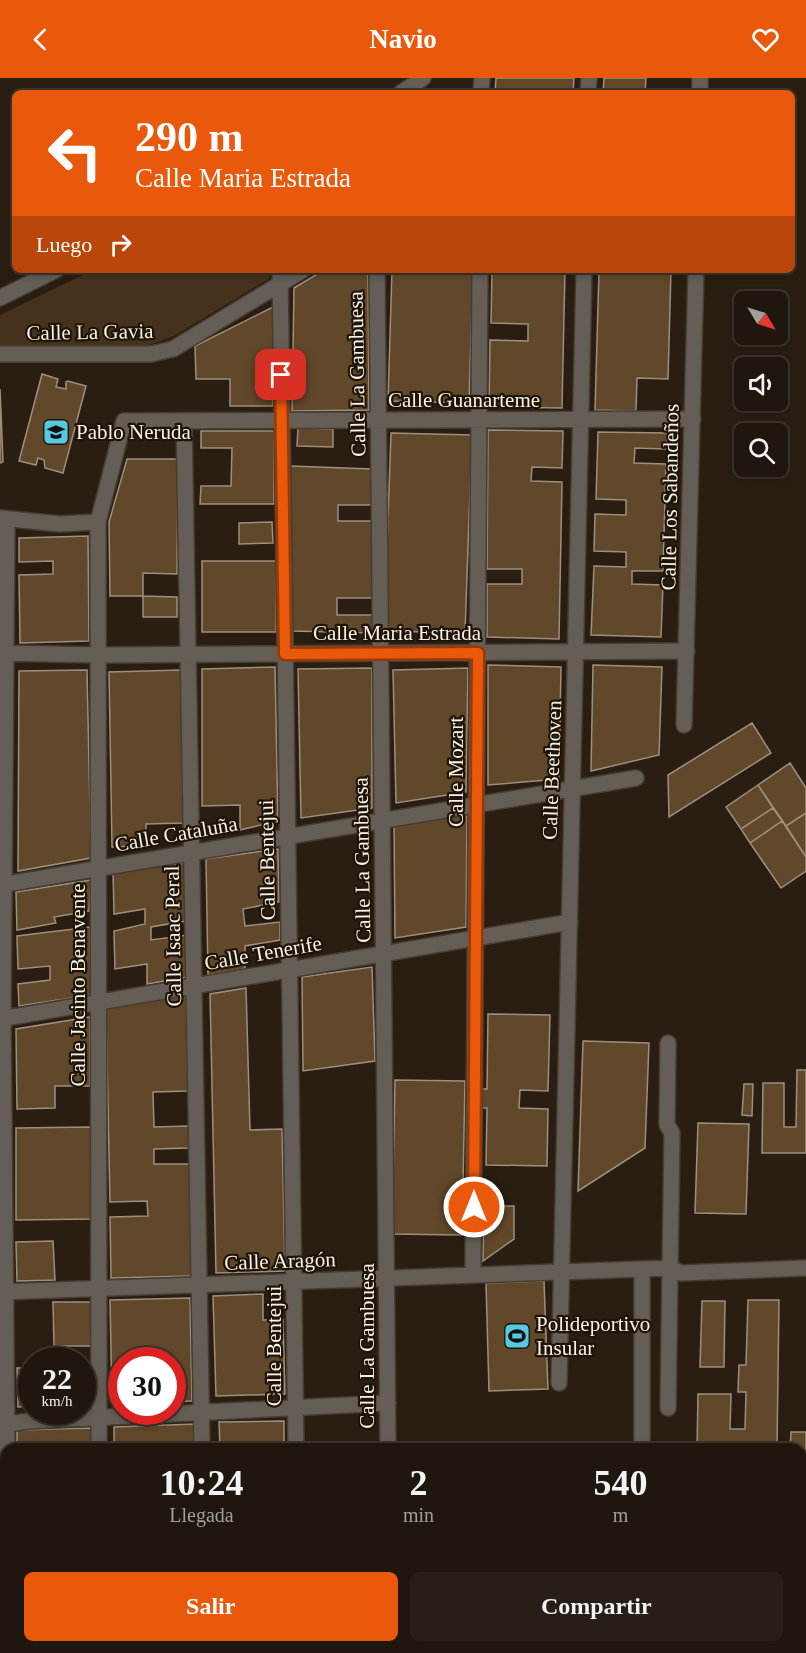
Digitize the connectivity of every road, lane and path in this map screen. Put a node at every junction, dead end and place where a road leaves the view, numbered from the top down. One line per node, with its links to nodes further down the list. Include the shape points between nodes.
1 (423, 78): 2 (street)
2 (405, 90)
3 (50, 273): 9 (street)
4 (377, 273): 16 (street, Calle La Gambuesa)
5 (480, 273): 15 (street, Calle Mozart)
6 (584, 273): 12 (street, Calle Beethoven)
7 (696, 273): 11 (street, Calle Los Sabandeños)
8 (280, 277): 10 (street, Calle La Gavia, via 173,349 151,354); 14 (street, Calle Bentejui)
9 (0, 298)
10 (0, 354)
11 (693, 419): 12 (street, Calle Guanarteme); 19 (street, Calle Los Sabandeños)
12 (582, 420): 15 (street, Calle Guanarteme); 22 (street, Calle Beethoven)
13 (184, 421): 14 (street, Calle Guanarteme); 18 (street, Calle Guanarteme, via 124,422); 26 (street, Calle Isaac Peral)
14 (282, 421): 16 (street, Calle Guanarteme); 23 (street, Calle Bentejui)
15 (479, 421): 16 (street, Calle Guanarteme); 21 (street, Calle Mozart)
16 (378, 422): 24 (street, Calle La Gambuesa)
17 (4, 519): 18 (street, via 60,524); 20 (street)
18 (98, 522): 25 (street, Calle Jacinto Benavente)
19 (687, 651): 22 (street, Calle Maria Estrada); 27 (street, Calle Los Sabandeños)
20 (3, 653): 25 (street, Calle Maria Estrada); 35 (street)
21 (478, 653): 22 (street, Calle Maria Estrada); 24 (street, Calle Maria Estrada); 30 (street, Calle Mozart)
22 (577, 653): 29 (street, Calle Beethoven)
23 (285, 654): 24 (street, Calle Maria Estrada); 26 (street, Calle Maria Estrada); 32 (street, Calle Bentejui)
24 (381, 654): 31 (street, Calle La Gambuesa)
25 (98, 655): 26 (street, Calle Maria Estrada); 34 (street, Calle Jacinto Benavente)
26 (188, 655): 33 (street, Calle Isaac Peral)
27 (684, 725)
28 (636, 778): 29 (street, Calle Cataluña)
29 (572, 789): 30 (street, Calle Cataluña); 36 (street, Calle Beethoven)
30 (477, 803): 31 (street, Calle Cataluña); 37 (street, Calle Mozart)
31 (383, 819): 32 (street, Calle Cataluña); 38 (street, Calle La Gambuesa)
32 (288, 836): 33 (street, Calle Cataluña); 39 (street, Calle Bentejui)
33 (192, 852): 34 (street, Calle Cataluña); 40 (street, Calle Isaac Peral)
34 (99, 868): 35 (street, Calle Cataluña); 41 (street, Calle Jacinto Benavente)
35 (3, 885): 42 (street)
36 (570, 922): 37 (street, Calle Tenerife); 47 (street, Calle Beethoven)
37 (476, 938): 38 (street, Calle Tenerife); 48 (street, Calle Mozart)
38 (384, 953): 39 (street, Calle Tenerife); 49 (street, Calle La Gambuesa)
39 (290, 969): 40 (street, Calle Tenerife); 50 (street, Calle Bentejui)
40 (195, 986): 41 (street, Calle Tenerife); 51 (street, Calle Isaac Peral)
41 (99, 1002): 42 (street, Calle Tenerife); 52 (street, Calle Jacinto Benavente)
42 (2, 1019): 53 (street)
43 (668, 1043): 44 (street, via 667,1125 672,1133)
44 (670, 1268): 45 (street, Calle Aragón, via 681,1273); 46 (street, Calle Aragón); 57 (street)
45 (806, 1268)
46 (642, 1269): 47 (street, Calle Aragón); 66 (street)
47 (560, 1272): 48 (street, Calle Aragón); 54 (street)
48 (473, 1274): 49 (street, Calle Aragón)
49 (388, 1278): 50 (street, Calle Aragón); 55 (street, Calle La Gambuesa)
50 (294, 1281): 51 (street, Calle Aragón); 56 (street, Calle Bentejui)
51 (201, 1285): 52 (street, Calle Aragón); 58 (street, Calle Isaac Peral)
52 (99, 1288): 53 (street, Calle Aragón); 59 (street, Calle Jacinto Benavente)
53 (3, 1292): 60 (street)
54 (559, 1383)
55 (388, 1402): 56 (street); 65 (street, Calle La Gambuesa)
56 (295, 1407): 58 (street); 64 (street, Calle Bentejui)
57 (668, 1408)
58 (201, 1411): 59 (street); 63 (street, Calle Isaac Peral)
59 (99, 1418): 60 (street); 62 (street, Calle Jacinto Benavente)
60 (4, 1424): 61 (street)
61 (6, 1443)
62 (99, 1443)
63 (202, 1443)
64 (296, 1443)
65 (388, 1443)
66 (642, 1443)

